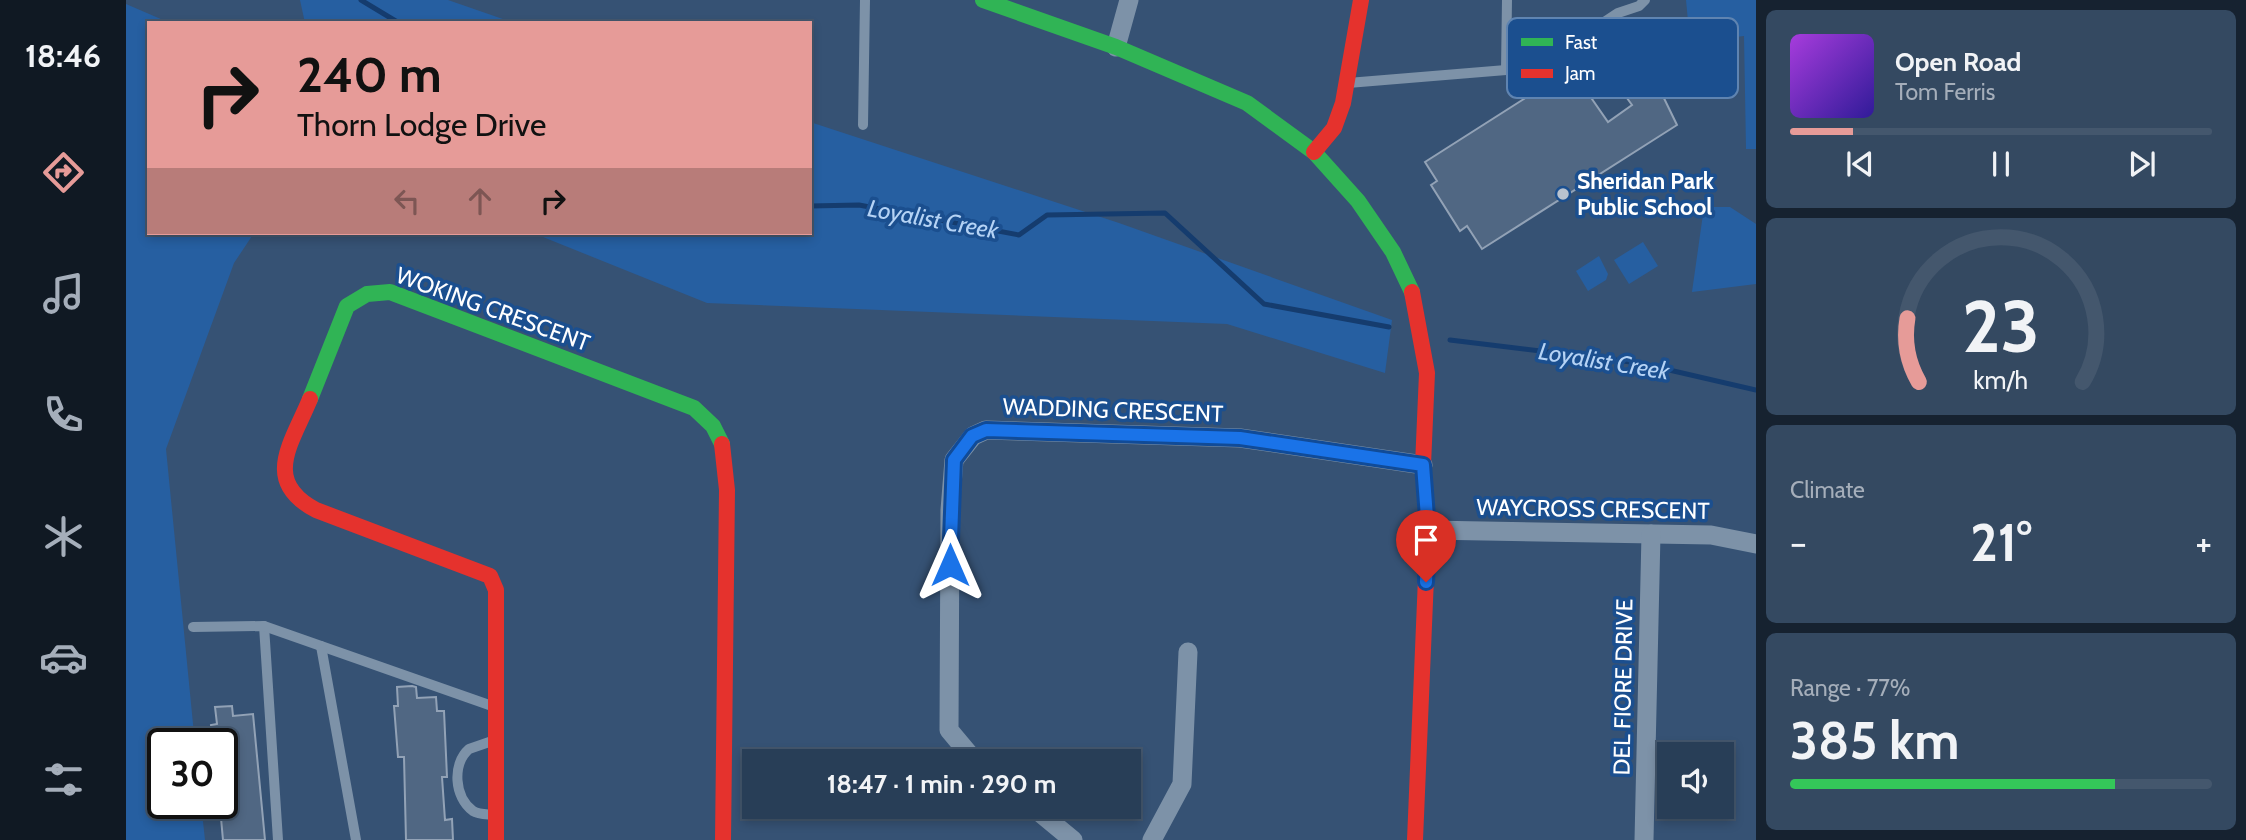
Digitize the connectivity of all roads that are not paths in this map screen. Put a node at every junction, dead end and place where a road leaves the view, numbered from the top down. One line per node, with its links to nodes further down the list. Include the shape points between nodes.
1 (866, 0): 11 (lane)
2 (984, 0): 8 (street)
3 (1129, 0): 8 (street)
4 (1361, 0): 10 (street)
5 (1507, 0): 9 (lane)
6 (1645, 0): 7 (lane)
7 (1610, 18)
8 (1115, 47): 12 (street, via 1247,103)
9 (1506, 70): 10 (lane)
10 (1348, 83): 12 (street, via 1334,128)
11 (863, 125)
12 (1314, 152): 13 (street, via 1374,220 1410,288 1427,373)
13 (1423, 465): 14 (street); 23 (street, WADDING CRESCENT, via 1240,438 986,430 972,436 954,460 951,498 949,730)
14 (1428, 530): 15 (street, WAYCROSS CRESCENT); 32 (street)
15 (1651, 534): 16 (street, WAYCROSS CRESCENT, via 1711,535); 33 (street, DEL FIORE DRIVE)
16 (1756, 544)
17 (264, 626): 18 (lane); 19 (lane); 26 (lane)
18 (193, 627)
19 (321, 646): 21 (lane); 27 (lane)
20 (1188, 652): 31 (street, via 1182,784)
21 (495, 707): 22 (street, WOKING CRESCENT); 29 (street, WOKING CRESCENT, via 496,590 490,576 316,510 296,499 283,478 283,465 347,306 357,296 390,292 694,408 721,436 727,454)
22 (496, 740): 24 (street, WOKING CRESCENT); 24 (lane, via 468,749 457,769 459,790 469,807 478,814)
23 (965, 749)
24 (496, 815): 28 (street, WOKING CRESCENT)
25 (1048, 819): 30 (street)
26 (278, 840)
27 (356, 840)
28 (496, 840)
29 (723, 840)
30 (1073, 840)
31 (1153, 840)
32 (1415, 840)
33 (1644, 840)

